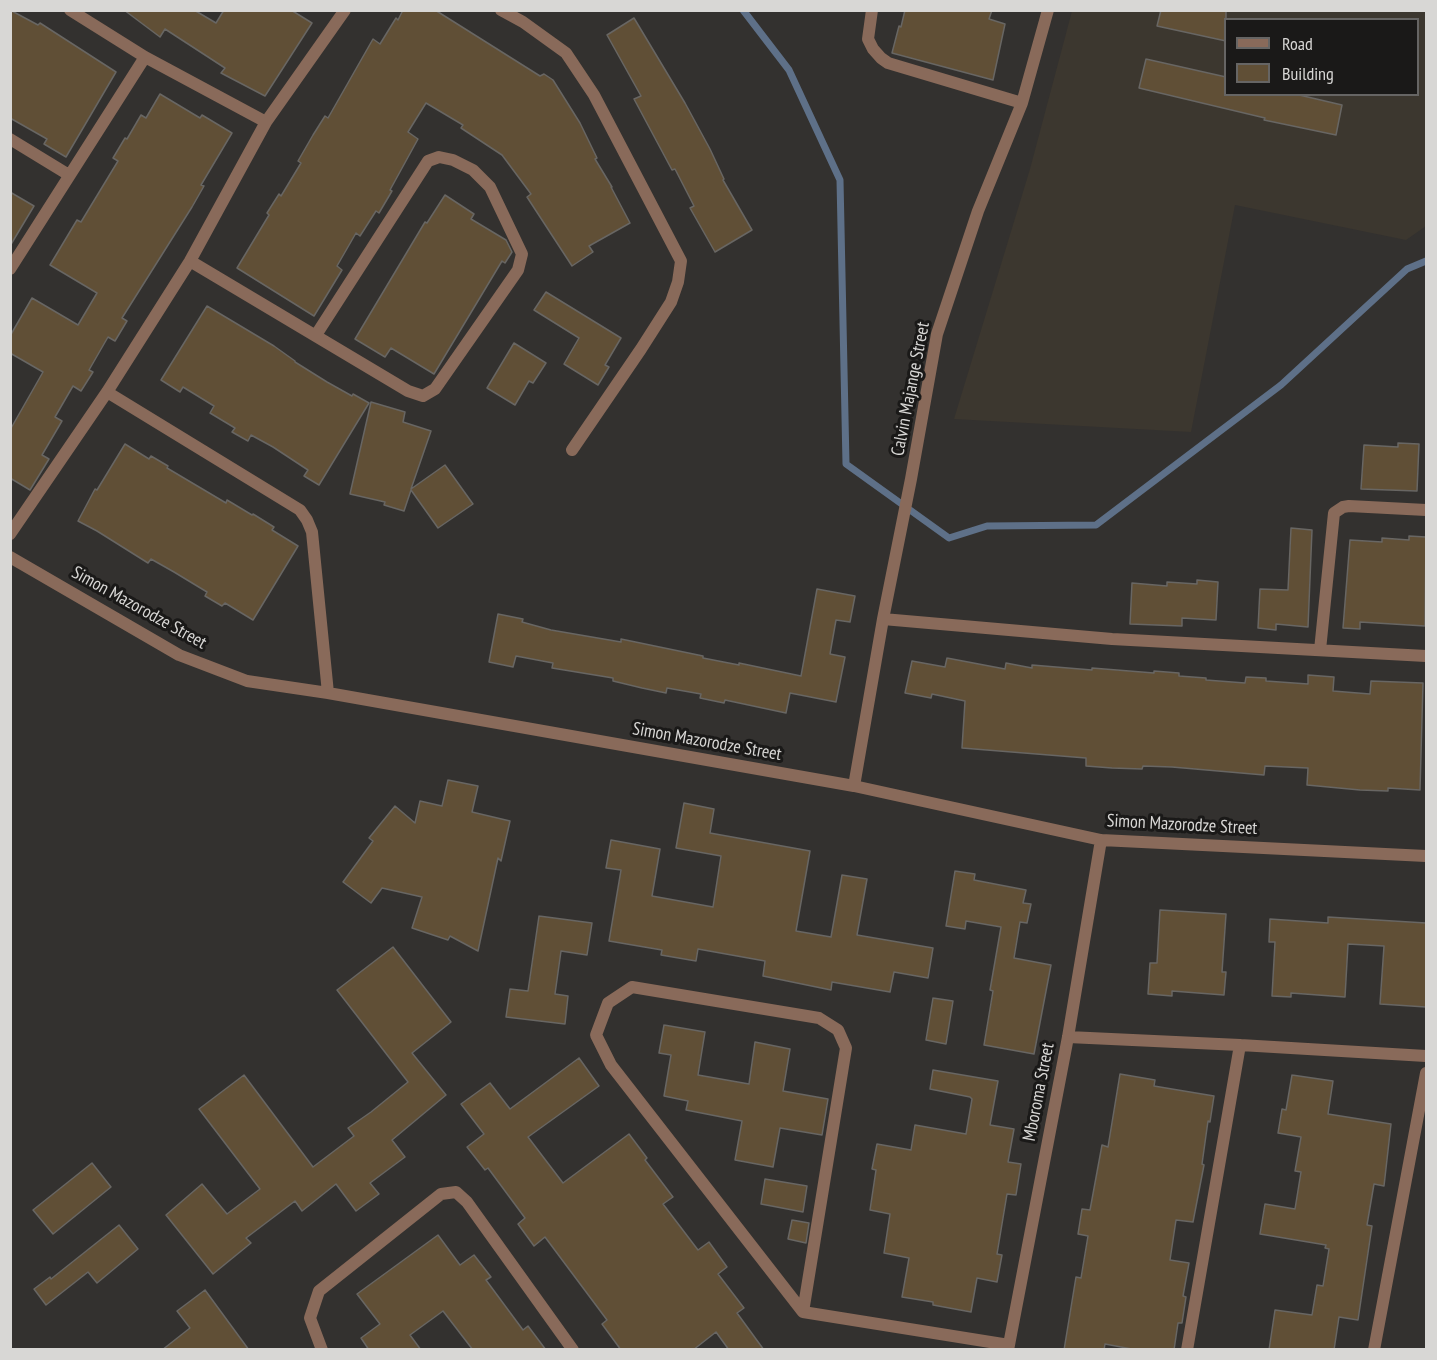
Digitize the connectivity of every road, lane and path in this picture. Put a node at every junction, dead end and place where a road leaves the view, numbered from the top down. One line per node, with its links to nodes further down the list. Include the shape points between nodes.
1 (70, 10): 6 (street)
2 (345, 10): 8 (street)
3 (501, 10): 15 (street, via 566,53 594,95 681,261 671,302)
4 (872, 10): 7 (street, via 868,39 888,63)
5 (1048, 10): 7 (street, Calvin Majange Street)
6 (145, 57): 8 (street); 10 (street)
7 (1022, 102): 19 (street, Calvin Majange Street, via 978,211 937,334)
8 (266, 122): 11 (street)
9 (10, 140): 10 (street)
10 (69, 175): 12 (street)
11 (190, 261): 13 (street); 14 (street)
12 (10, 270)
13 (316, 335): 13 (street, via 408,391 423,396 435,389 518,270 522,254 490,187 473,170 453,160 439,157 428,161)
14 (107, 392): 17 (street); 22 (street, via 300,510 308,520)
15 (572, 450)
16 (1426, 510): 20 (street, via 1349,506 1334,513)
17 (10, 534)
18 (10, 557): 22 (street, Simon Mazorodze Street, via 178,655 247,681)
19 (883, 619): 20 (street, via 1112,639); 23 (street, Calvin Majange Street)
20 (1320, 650): 21 (street)
21 (1426, 656)
22 (328, 693): 23 (street, Simon Mazorodze Street)
23 (854, 786): 24 (street, Simon Mazorodze Street)
24 (1101, 840): 25 (street, Simon Mazorodze Street); 26 (street, Mboroma Street)
25 (1426, 856)
26 (1068, 1037): 27 (street); 31 (street, Mboroma Street)
27 (1240, 1045): 28 (street); 34 (street)
28 (1426, 1056)
29 (1426, 1073): 35 (street)
30 (803, 1312): 30 (street, via 846,1048 838,1030 819,1018 632,987 608,1003 596,1035 611,1065); 31 (street)
31 (1009, 1347)
32 (322, 1350): 33 (street, via 310,1318 319,1291 441,1194 456,1192)
33 (573, 1350)
34 (1187, 1350)
35 (1374, 1350)

